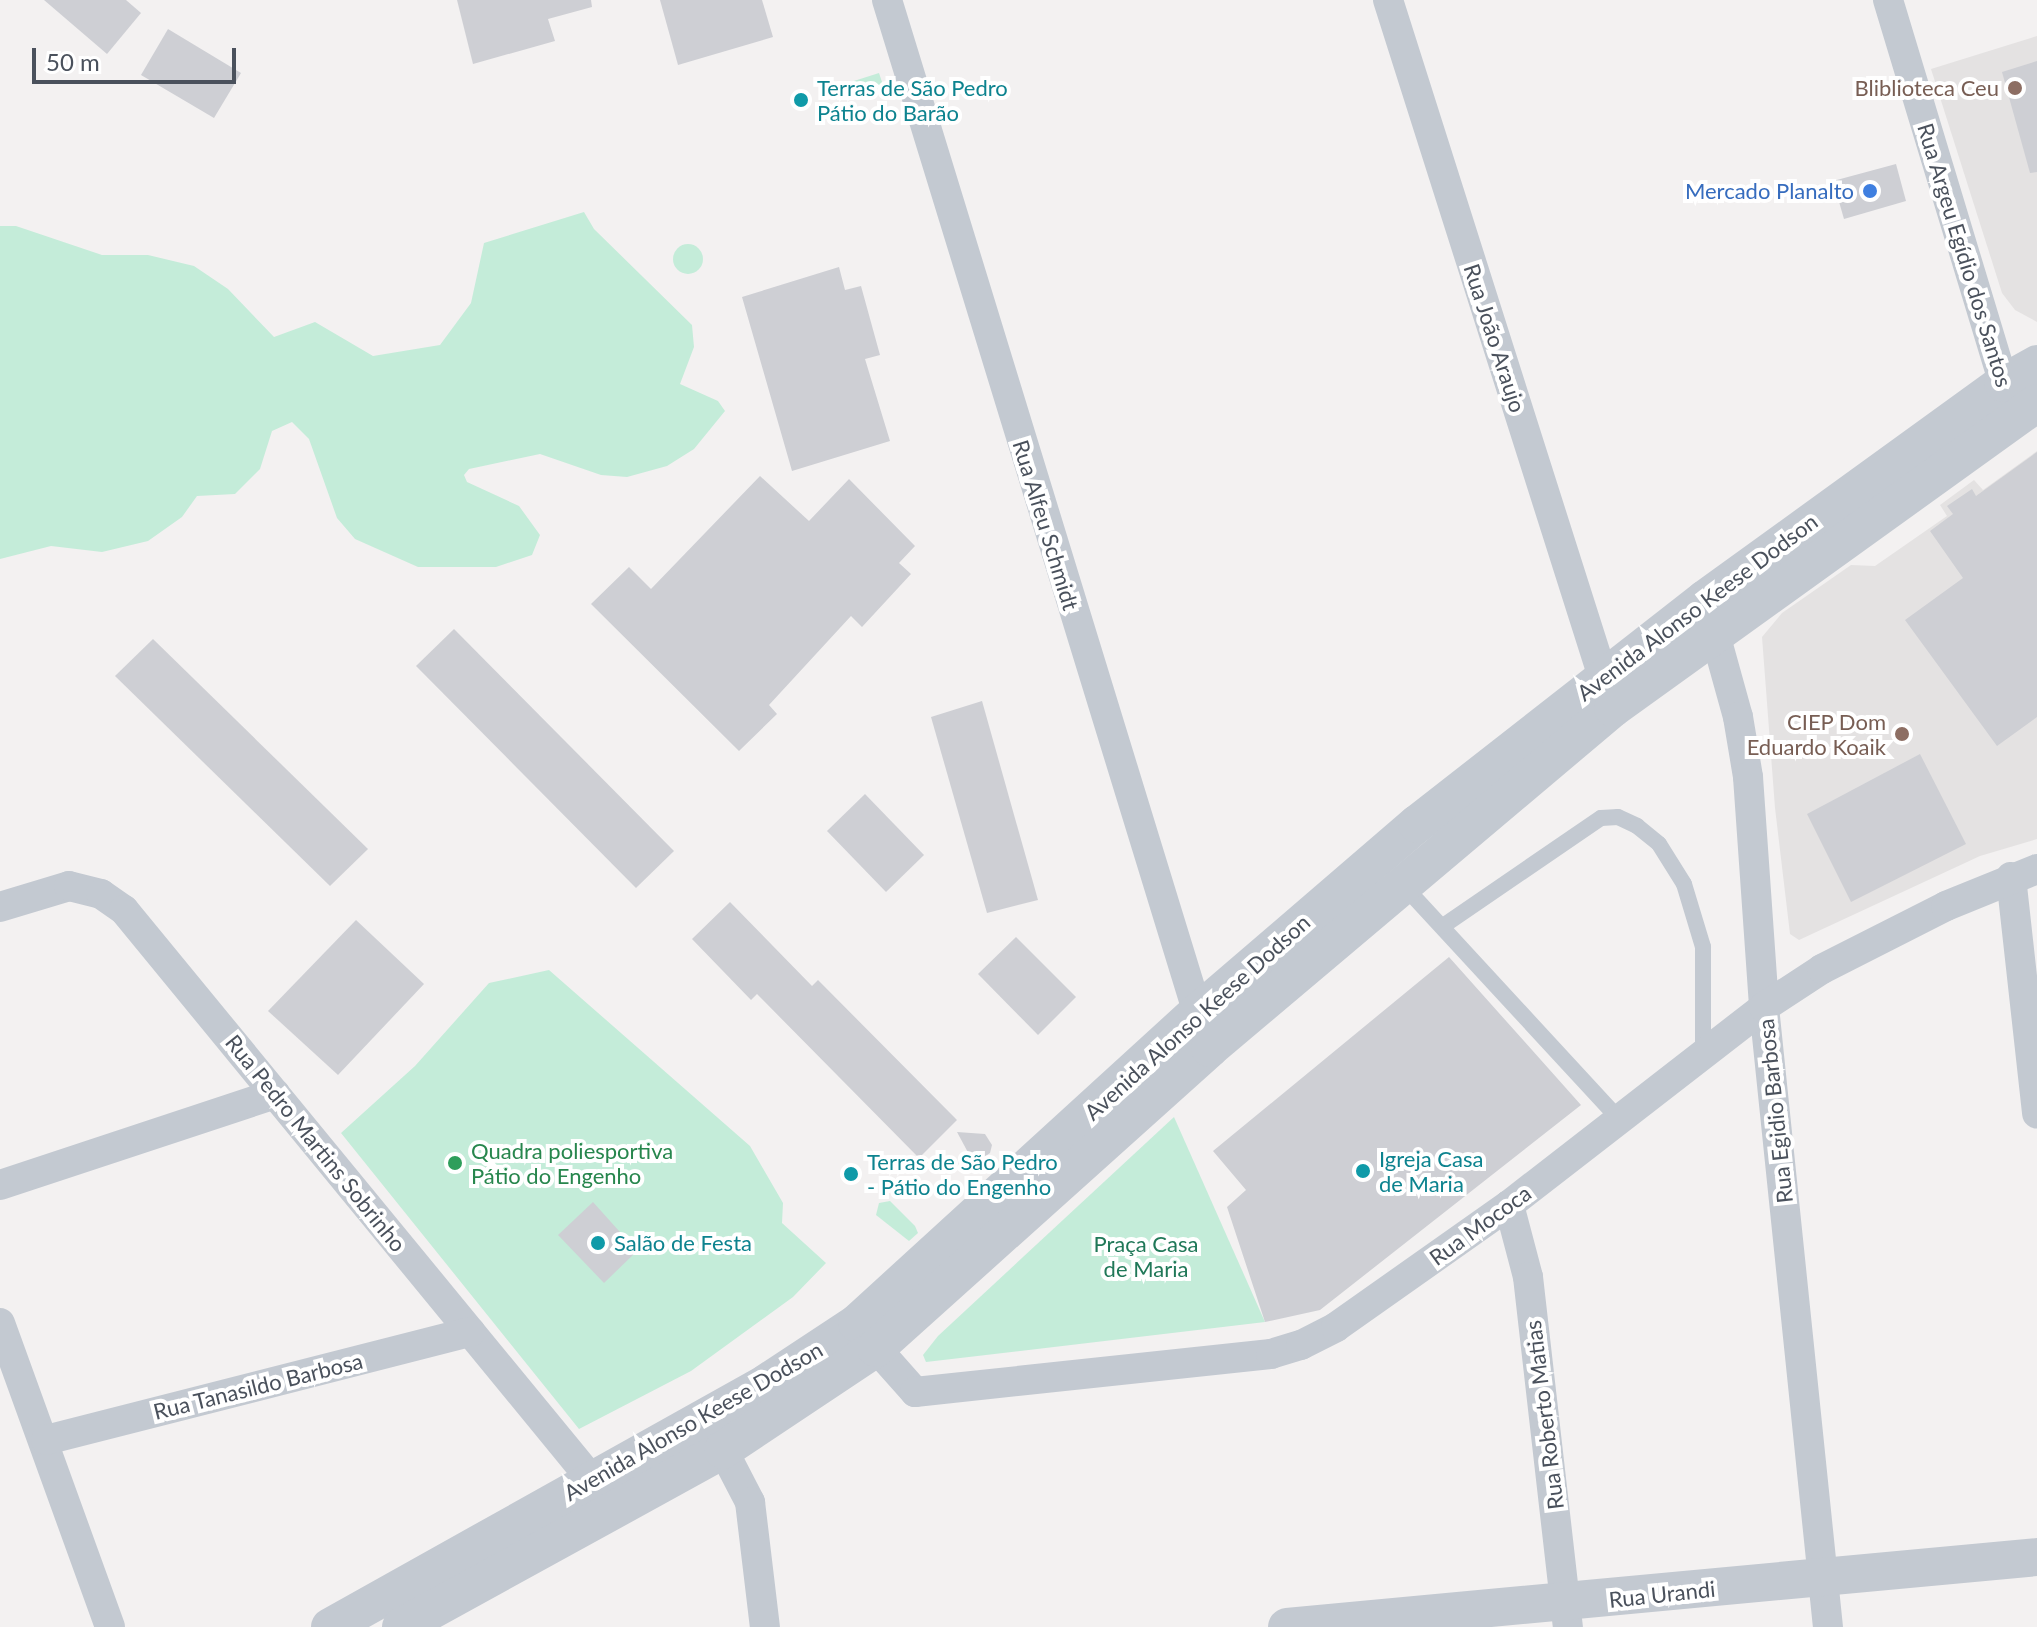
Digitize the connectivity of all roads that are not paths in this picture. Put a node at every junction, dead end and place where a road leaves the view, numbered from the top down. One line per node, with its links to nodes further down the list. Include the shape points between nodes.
1 (887, 0): 13 (street, Rua Alfeu Schmidt)
2 (1388, 0): 7 (street, Rua João Araujo)
3 (1888, 0): 5 (street, Rua Argeu Egídio dos Santos)
4 (2037, 364): 5 (street, Avenida Alonso Keese Dodson)
5 (2018, 401): 6 (street, Avenida Alonso Keese Dodson)
6 (1710, 616): 7 (street, Avenida Alonso Keese Dodson); 12 (street, Rua Egidio Barbosa, via 1738,717 1748,777)
7 (1608, 692): 9 (street, Avenida Alonso Keese Dodson); 13 (street, Avenida Alonso Keese Dodson, via 1417,824)
8 (2024, 873): 12 (street, Rua Mococa, via 1822,969); 16 (street)
9 (1403, 885): 11 (lane); 13 (street, Avenida Alonso Keese Dodson)
10 (0, 907): 15 (street, Rua Pedro Martins Sobrinho, via 69,886 101,894 124,910)
11 (1443, 926): 14 (lane, via 1601,818 1618,817 1637,826 1659,844 1684,884 1703,947); 17 (lane)
12 (1764, 1007): 14 (street, Rua Mococa); 28 (street, Rua Egidio Barbosa)
13 (1204, 1031): 22 (street, Avenida Alonso Keese Dodson); 23 (street, Avenida Alonso Keese Dodson, via 857,1323)
14 (1703, 1054): 17 (street, Rua Mococa)
15 (275, 1094): 18 (street); 21 (street, Rua Pedro Martins Sobrinho)
16 (2037, 1114)
17 (1620, 1120): 19 (street, Rua Mococa)
18 (0, 1185)
19 (1509, 1205): 22 (street, Rua Mococa, via 1336,1327 1271,1354 915,1392); 29 (street, Rua Roberto Matias, via 1528,1277)
20 (0, 1323): 24 (street)
21 (470, 1332): 24 (street, Rua Tanasildo Barbosa); 26 (street, Rua Pedro Martins Sobrinho)
22 (876, 1348): 25 (street, Avenida Alonso Keese Dodson)
23 (691, 1427): 25 (street); 26 (street, Avenida Alonso Keese Dodson)
24 (46, 1440): 30 (street)
25 (723, 1450): 32 (street, Avenida Alonso Keese Dodson); 33 (street, via 750,1502)
26 (592, 1480): 31 (street, Avenida Alonso Keese Dodson)
27 (2037, 1557): 28 (street, Rua Urandi)
28 (1824, 1577): 29 (street, Rua Urandi); 35 (street, Rua Egidio Barbosa)
29 (1568, 1615): 34 (street, Rua Urandi)
30 (110, 1627)
31 (330, 1627)
32 (401, 1627)
33 (765, 1627)
34 (1287, 1627)
35 (1828, 1627)

